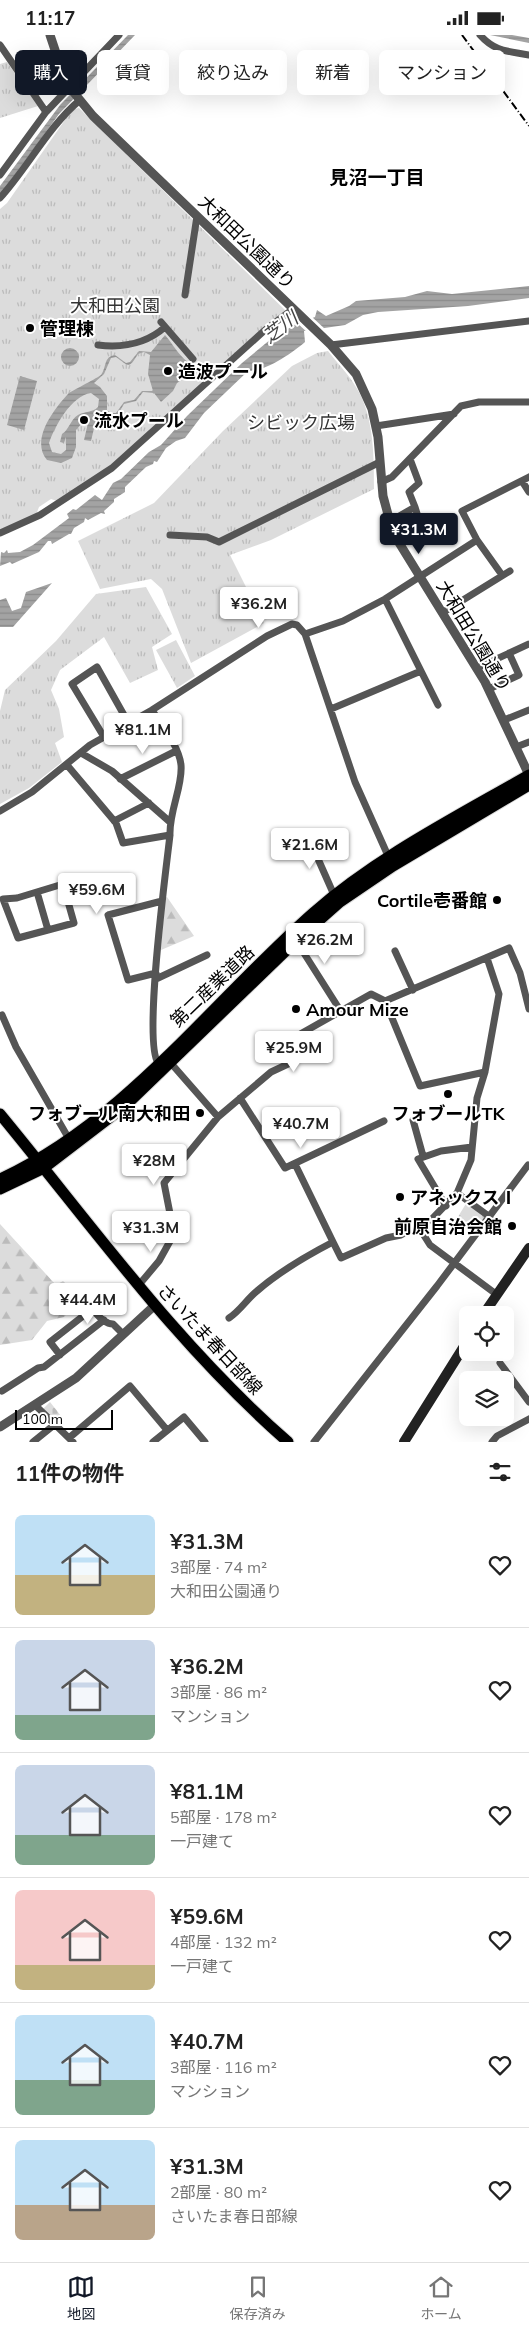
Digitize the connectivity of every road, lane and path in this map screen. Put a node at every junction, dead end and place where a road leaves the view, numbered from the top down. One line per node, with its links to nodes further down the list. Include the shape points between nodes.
1 (50, 35): 6 (street, 大和田公園通り)
2 (119, 35): 4 (street)
3 (480, 35): 7 (street, via 497,49)
4 (111, 38): 8 (street)
5 (0, 45): 12 (street)
6 (54, 50)
7 (529, 55)
8 (87, 74)
9 (71, 95): 12 (street)
10 (73, 95): 14 (street, via 64,114)
11 (76, 95): 15 (street, 大和田公園通り)
12 (46, 112): 13 (street)
13 (0, 175)
14 (0, 199)
15 (197, 216): 16 (street); 17 (street, 大和田公園通り)
16 (186, 295)
17 (295, 310): 19 (street, 大和田公園通り); 33 (street, via 265,330 112,468 40,515)
18 (529, 321): 19 (street)
19 (328, 342): 24 (street, 大和田公園通り, via 362,385)
20 (98, 345): 21 (street, via 119,346 139,342 163,325)
21 (193, 359)
22 (529, 402): 23 (street, via 479,402 461,407)
23 (454, 414): 24 (street); 25 (street)
24 (376, 426): 26 (street, 大和田公園通り)
25 (410, 459): 28 (street, via 392,477); 30 (street, via 419,483 408,492)
26 (380, 462): 28 (street, 大和田公園通り); 34 (street, via 219,542 207,537)
27 (525, 479): 29 (street); 35 (street, via 462,511)
28 (381, 482): 32 (street, 大和田公園通り)
29 (529, 492)
30 (415, 507): 31 (street); 32 (street)
31 (419, 520)
32 (389, 522): 38 (street, 大和田公園通り)
33 (0, 533)
34 (170, 535)
35 (477, 540): 37 (street); 38 (street)
36 (510, 571): 37 (street)
37 (502, 575): 40 (street)
38 (419, 577): 39 (street); 40 (street, 大和田公園通り)
39 (385, 599): 41 (street, via 342,621); 45 (street)
40 (442, 613): 44 (street, 大和田公園通り)
41 (305, 634): 48 (street); 49 (street, via 292,624 267,636)
42 (529, 644): 43 (street)
43 (509, 653): 44 (street); 46 (street, via 519,675)
44 (477, 668): 46 (street, 大和田公園通り)
45 (420, 671): 47 (street); 48 (street)
46 (489, 689): 51 (street, 大和田公園通り)
47 (438, 705)
48 (330, 709): 68 (street, via 355,782)
49 (152, 710): 52 (street); 56 (street)
50 (529, 710): 51 (street)
51 (504, 721): 55 (street, 大和田公園通り)
52 (129, 724): 53 (street); 53 (street, via 97,667 72,684)
53 (104, 737): 57 (street)
54 (529, 742): 55 (street)
55 (516, 747): 59 (street, 大和田公園通り)
56 (176, 751): 60 (street); 65 (street, via 181,767)
57 (80, 753): 58 (street); 60 (street)
58 (67, 765): 63 (street); 64 (street)
59 (529, 775): 68 (main road, 第二産業道路)
60 (120, 779): 62 (street)
61 (529, 785): 73 (main road, 第二産業道路, via 376,877)
62 (149, 803): 64 (street); 65 (street)
63 (0, 811)
64 (114, 821): 67 (street, via 123,843)
65 (170, 822): 67 (street)
66 (307, 834): 70 (street)
67 (170, 835): 71 (street)
68 (388, 858): 70 (main road, 第二産業道路)
69 (37, 892): 72 (street); 72 (street, via 63,884 74,923); 72 (street, via 3,899 18,937)
70 (334, 895): 73 (main road, 第二産業道路)
71 (162, 901): 77 (street); 77 (street, via 108,915 128,980)
72 (48, 930)
73 (293, 937): 81 (street); 83 (main road, 第二産業道路)
74 (396, 951): 78 (street)
75 (207, 955): 77 (street)
76 (487, 958): 78 (street); 80 (street, via 509,948 520,973); 84 (street, via 499,995)
77 (156, 976): 83 (street, via 155,1059)
78 (413, 990): 79 (street)
79 (385, 1001): 81 (street, via 371,994); 84 (street, via 420,1086)
80 (529, 1009)
81 (340, 1010): 85 (street, via 295,1037 303,1057 271,1072)
82 (2, 1015): 90 (street, via 16,1047)
83 (164, 1061): 87 (street); 90 (main road, 第二産業道路); 93 (main road, 第二産業道路, via 110,1119)
84 (485, 1072): 91 (street, via 477,1098)
85 (240, 1098): 87 (street); 94 (street, via 285,1168)
86 (0, 1114): 93 (main road, さいたま春日部線)
87 (218, 1117): 105 (street, via 164,1183 174,1234 159,1261)
88 (413, 1120): 92 (street)
89 (384, 1121): 94 (street)
90 (69, 1139): 93 (main road, 第二産業道路)
91 (472, 1147): 92 (street); 98 (street, via 471,1161)
92 (423, 1156): 99 (street, via 418,1159)
93 (41, 1164): 96 (main road, 第二産業道路); 97 (main road, 第二産業道路); 105 (main road, さいたま春日部線)
94 (295, 1164): 102 (street)
95 (529, 1167): 100 (street)
96 (0, 1179)
97 (0, 1189)
98 (457, 1193): 99 (street); 100 (street)
99 (446, 1206): 101 (street)
100 (490, 1217): 104 (street)
101 (418, 1226): 102 (street, via 341,1259); 104 (street, via 430,1245)
102 (333, 1242): 109 (street, via 280,1273)
103 (528, 1251): 106 (main road)
104 (453, 1263): 106 (street); 128 (street)
105 (138, 1287): 107 (main road, さいたま春日部線)
106 (496, 1294): 108 (main road)
107 (154, 1306): 111 (street); 127 (main road, さいたま春日部線, via 198,1356)
108 (489, 1306)
109 (229, 1318)
110 (104, 1321): 111 (street); 113 (street); 113 (street, via 92,1309 50,1341)
111 (123, 1335): 117 (street, via 76,1378)
112 (459, 1354): 129 (main road)
113 (60, 1355): 115 (street)
114 (500, 1363): 116 (street)
115 (2, 1391)
116 (529, 1402)
117 (35, 1405): 119 (street); 120 (street)
118 (529, 1419): 122 (street)
119 (54, 1425): 123 (street); 124 (street)
120 (0, 1427)
121 (167, 1430): 123 (street, via 130,1386); 125 (street); 126 (street, via 184,1417)
122 (495, 1439): 130 (street)
123 (71, 1440)
124 (33, 1442)
125 (153, 1442)
126 (205, 1442)
127 (288, 1442)
128 (314, 1442)
129 (404, 1442)
130 (503, 1442)

